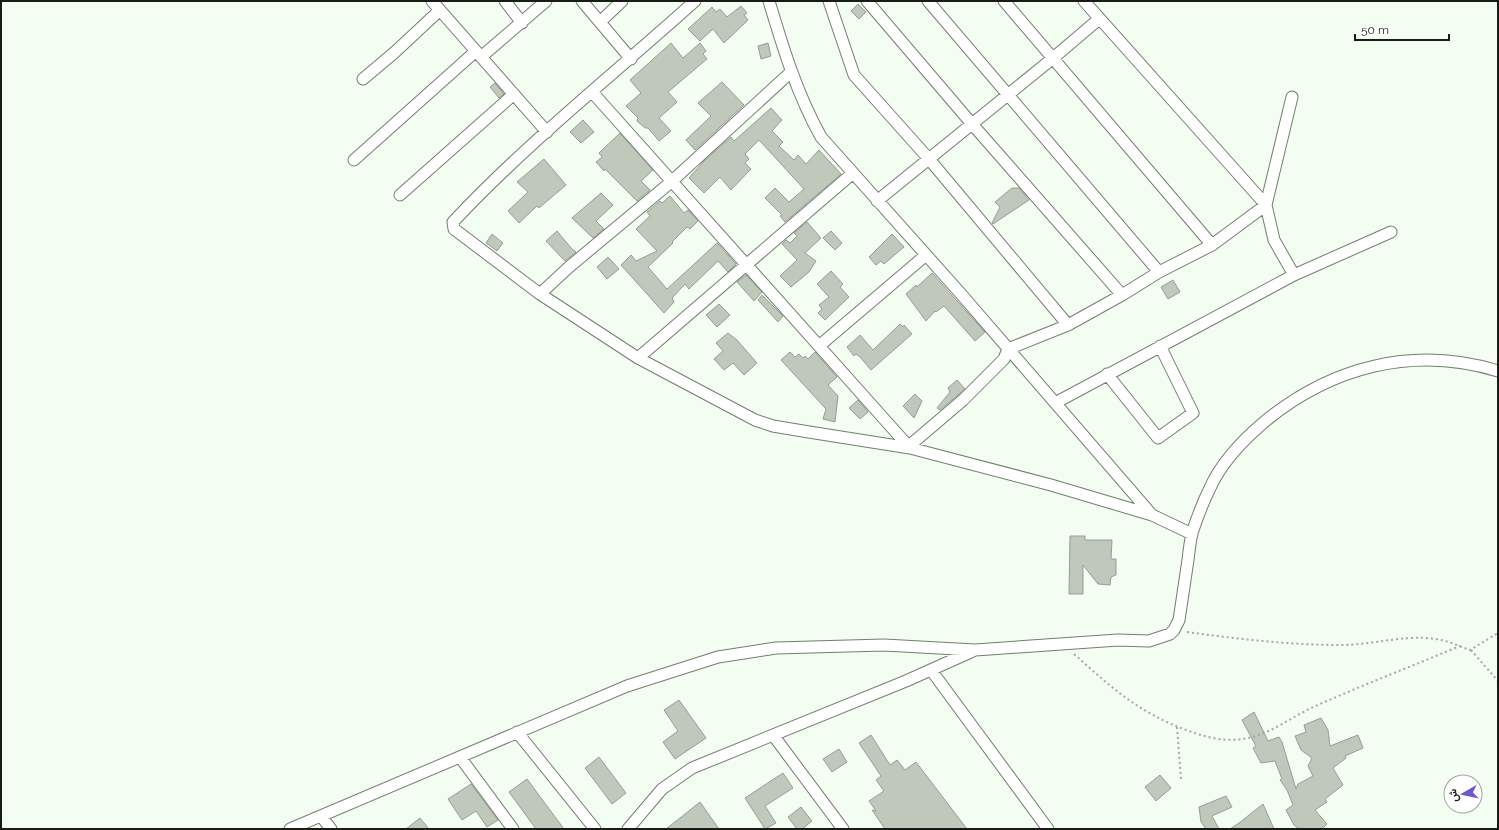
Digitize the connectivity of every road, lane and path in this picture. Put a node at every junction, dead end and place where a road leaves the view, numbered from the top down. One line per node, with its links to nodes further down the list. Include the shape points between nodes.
1 (432, 1): 13 (street)
2 (505, 1): 16 (street)
3 (546, 1): 16 (street)
4 (582, 1): 15 (street)
5 (622, 1): 15 (street)
6 (695, 1): 18 (street)
7 (769, 1): 20 (street)
8 (829, 1): 28 (street, via 854,75)
9 (867, 1): 26 (street)
10 (928, 1): 24 (street)
11 (1004, 1): 19 (street)
12 (1084, 1): 14 (street)
13 (440, 10): 17 (street); 21 (street)
14 (1099, 19): 19 (street); 34 (street)
15 (600, 22): 18 (street)
16 (522, 23): 17 (street)
17 (479, 54): 23 (street); 29 (street)
18 (631, 59): 22 (street)
19 (1052, 59): 24 (street); 36 (street)
20 (791, 72): 30 (street, via 821,138); 31 (street)
21 (363, 79)
22 (592, 92): 27 (street); 31 (street)
23 (514, 94): 27 (street); 32 (street)
24 (1008, 95): 26 (street); 39 (street)
25 (1292, 97): 34 (street)
26 (972, 124): 28 (street); 42 (street)
27 (547, 132): 41 (street, via 467,207 453,224 456,231)
28 (929, 159): 33 (street); 43 (street)
29 (354, 160)
30 (853, 173): 33 (street); 38 (street)
31 (671, 182): 38 (street); 41 (street)
32 (400, 195)
33 (878, 201): 37 (street)
34 (1266, 205): 36 (street); 40 (street, via 1274,240)
35 (1391, 232): 40 (street)
36 (1212, 245): 39 (street)
37 (926, 255): 44 (street); 46 (street)
38 (747, 265): 44 (street); 47 (street)
39 (1159, 272): 42 (street)
40 (1294, 275): 45 (street)
41 (540, 294): 47 (street)
42 (1122, 295): 43 (street)
43 (1068, 325): 46 (street)
44 (819, 346): 51 (street)
45 (1160, 346): 49 (street); 49 (street, via 1193,413 1158,438)
46 (1008, 349): 50 (street); 51 (street, via 1004,359)
47 (638, 358): 51 (street, via 740,413 773,426)
48 (1498, 371): 53 (street, via 1456,361 1404,361 1343,374 1307,392 1271,416 1240,444 1210,487)
49 (1107, 374): 50 (street)
50 (1055, 403): 52 (street)
51 (910, 447): 52 (street)
52 (1152, 515): 53 (street)
53 (1192, 534): 54 (street, via 1179,620)
54 (1174, 630): 56 (street, via 1149,641 1118,640); 57 (path, via 1305,644 1364,644 1426,639 1441,640)
55 (1498, 633): 59 (path)
56 (1062, 644): 58 (street); 62 (path, via 1131,703 1157,719)
57 (1460, 646): 59 (path); 62 (path, via 1311,708 1253,737 1215,738)
58 (975, 650): 60 (street); 63 (street, via 884,645 776,648 737,653 627,686)
59 (1470, 650): 61 (path)
60 (931, 670): 64 (street); 74 (street)
61 (1498, 681)
62 (1177, 726): 66 (path)
63 (517, 732): 65 (street); 71 (street)
64 (773, 735): 72 (street, via 692,768 662,789); 73 (street)
65 (460, 757): 67 (street); 70 (street)
66 (1181, 779)
67 (321, 816): 68 (street); 69 (street)
68 (290, 829)
69 (331, 829)
70 (513, 829)
71 (595, 829)
72 (628, 829)
73 (842, 829)
74 (1048, 829)

